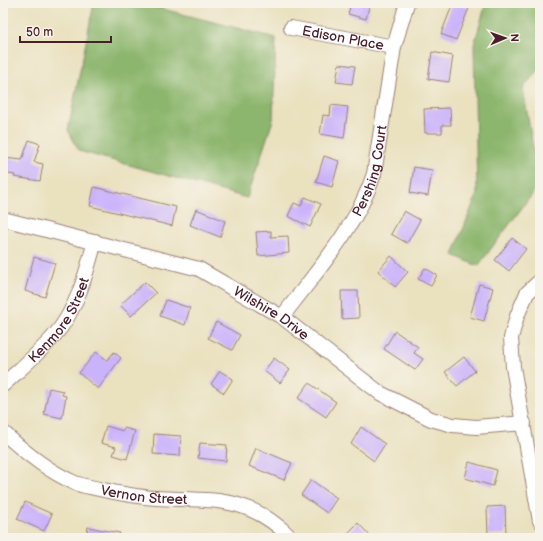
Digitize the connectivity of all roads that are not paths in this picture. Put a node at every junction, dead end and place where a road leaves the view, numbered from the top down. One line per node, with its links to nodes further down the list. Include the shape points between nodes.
1 (407, 3): 3 (street, Pershing Court)
2 (291, 28): 3 (street, Edison Place)
3 (394, 47): 7 (street, Pershing Court, via 374,174 368,190 351,224)
4 (3, 219): 5 (street, Wilshire Drive)
5 (94, 241): 7 (street, Wilshire Drive, via 199,269); 8 (street, Kenmore Street, via 85,278 72,309 55,335)
6 (540, 281): 9 (street, via 527,293 511,338 513,367)
7 (282, 317): 9 (street, Wilshire Drive, via 380,392 431,419 453,425 476,427)
8 (3, 385)
9 (524, 423): 11 (street)
10 (3, 432): 12 (street, Vernon Street, via 24,452 76,483 155,498 224,500 252,509 283,529)
11 (540, 521)
12 (291, 538)

